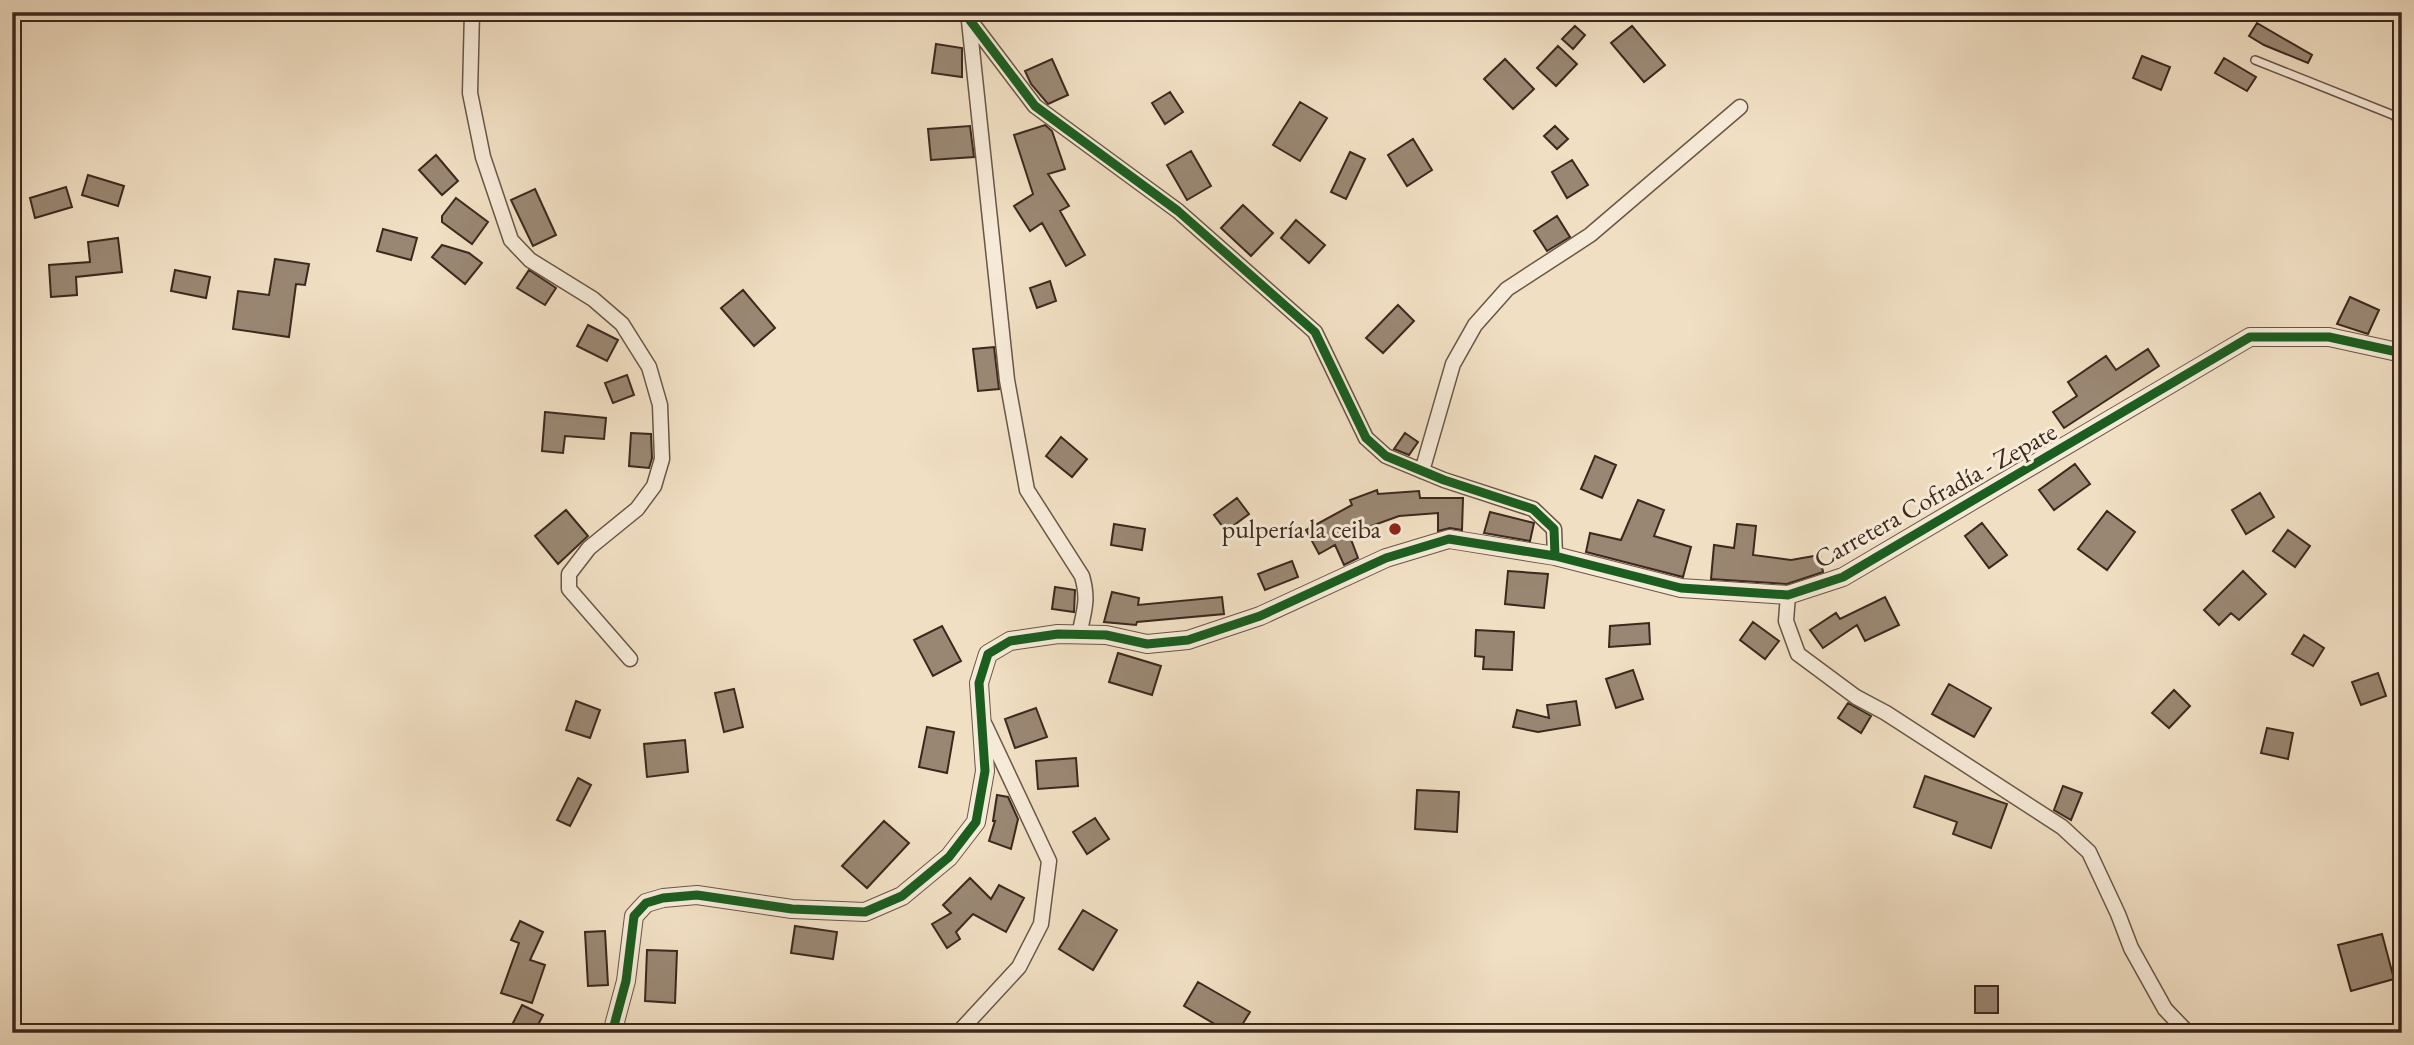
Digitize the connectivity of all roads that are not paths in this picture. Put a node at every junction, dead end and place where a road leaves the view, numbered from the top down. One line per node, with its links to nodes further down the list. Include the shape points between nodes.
1 (472, 12): 11 (street, via 470,93 483,157 511,240 530,260 593,299 622,324 649,367 660,405 662,459 654,486 636,509 589,548 569,575 569,589)
2 (968, 16): 7 (street, via 1035,106 1178,211 1315,332 1366,438 1387,456); 10 (street, via 1007,380 1027,490 1082,576 1087,592)
3 (2255, 60): 5 (lane)
4 (1740, 107): 7 (street, via 1590,235 1507,289 1475,325 1453,364)
5 (2402, 123)
6 (2402, 354): 9 (street, Carretera Cofradía - Zepate, via 2329,337 2250,337 1843,577)
7 (1422, 471): 8 (street, via 1533,509 1554,529)
8 (1555, 556): 9 (street, Carretera Cofradía - Zepate, via 1681,588); 10 (street, Carretera Cofradía - Zepate, via 1449,538 1387,558 1260,616 1188,640 1147,644 1106,635)
9 (1788, 595): 15 (street, via 1786,621 1798,654 1856,697 2062,827 2088,852 2131,948 2165,1009)
10 (1079, 635): 12 (street, Carretera Cofradía - Zepate, via 1010,641 988,654 979,683)
11 (630, 659)
12 (982, 719): 13 (street, Carretera Cofradía - Zepate, via 985,771 976,822 949,857 902,896 865,912 792,909 697,895 646,903 634,916 626,981); 14 (street, via 1049,861 1041,923 1019,967)
13 (612, 1033)
14 (958, 1033)
15 (2188, 1033)

